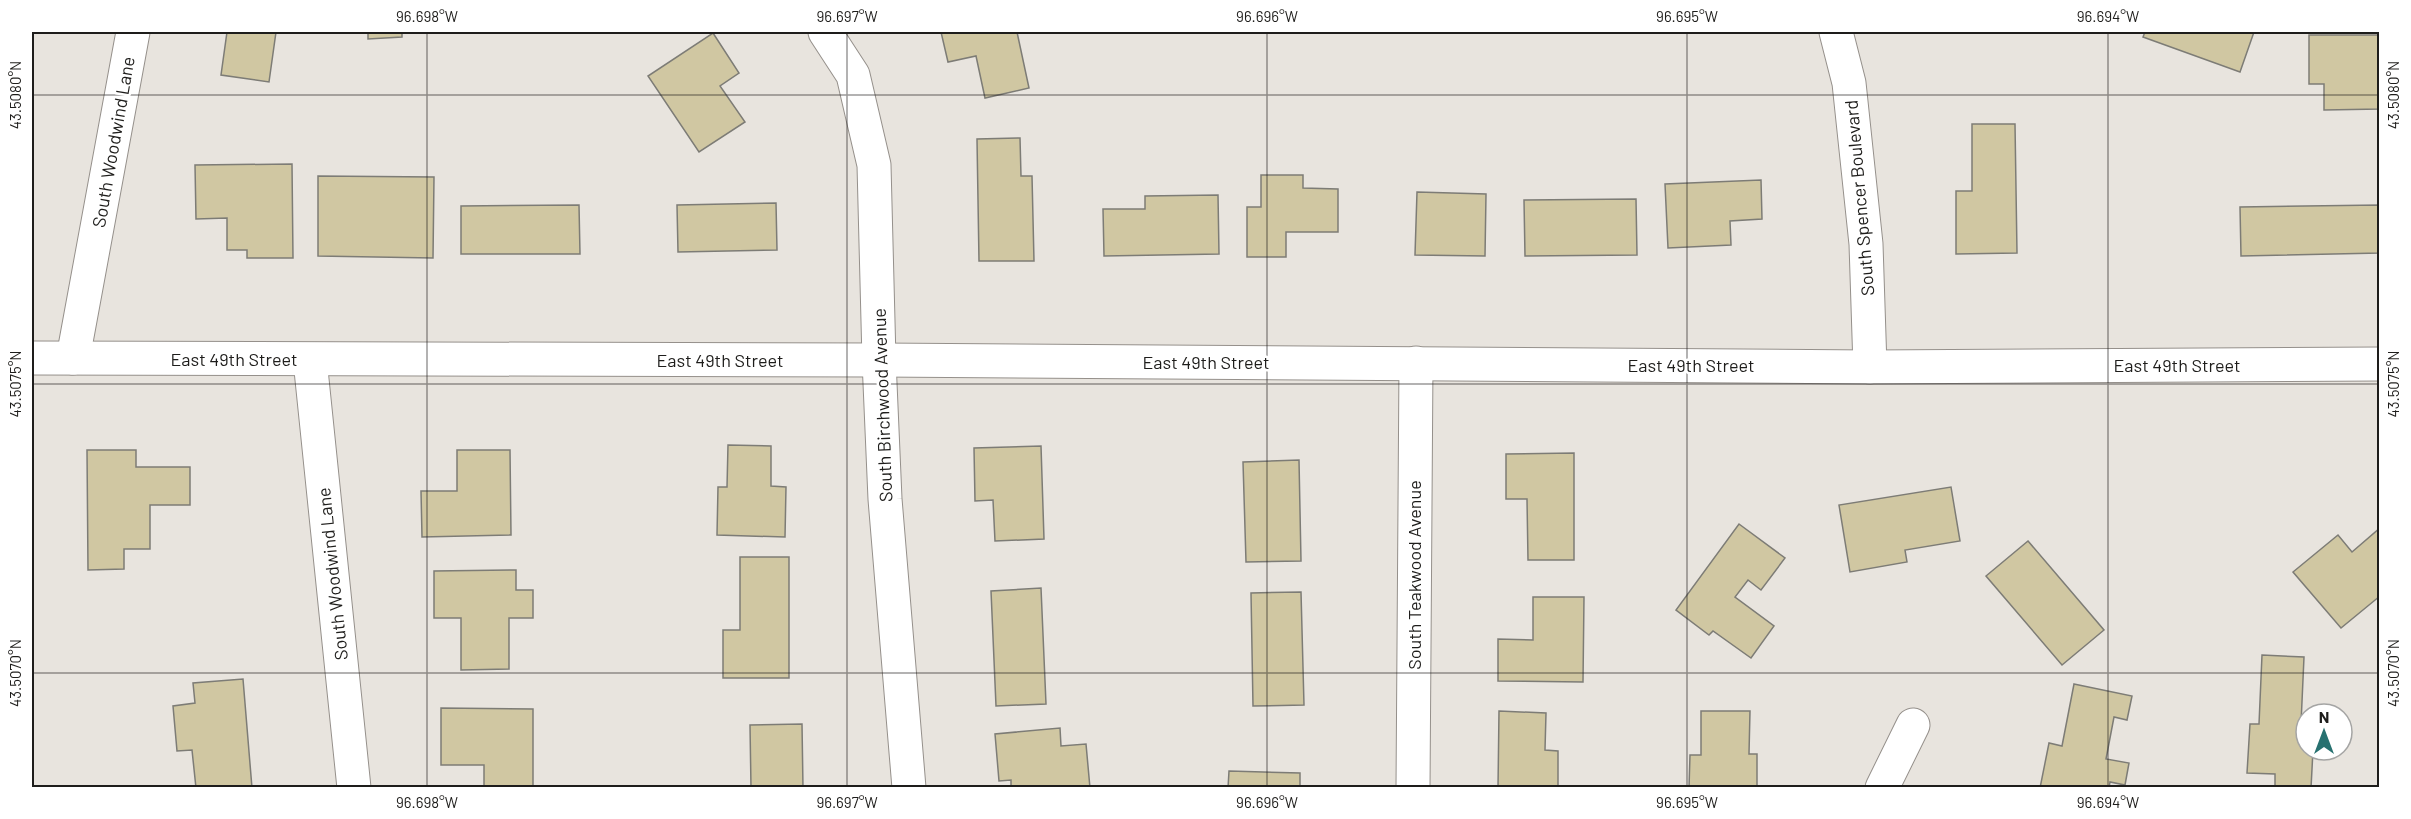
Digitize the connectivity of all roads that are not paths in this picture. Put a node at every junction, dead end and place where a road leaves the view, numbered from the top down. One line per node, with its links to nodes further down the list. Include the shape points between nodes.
1 (133, 32): 5 (street, South Woodwind Lane)
2 (825, 32): 7 (street, South Birchwood Avenue, via 853,75 874,165)
3 (1836, 32): 10 (street, South Spencer Boulevard, via 1849,83 1866,244)
4 (32, 358): 5 (street, East 49th Street)
5 (73, 358): 6 (street, East 49th Street)
6 (310, 360): 7 (street, East 49th Street); 12 (street, South Woodwind Lane)
7 (879, 360): 8 (street, East 49th Street); 13 (street, South Birchwood Avenue, via 885,499)
8 (1416, 363): 10 (street, East 49th Street); 14 (street, South Teakwood Avenue)
9 (2379, 364): 10 (street, East 49th Street)
10 (1870, 367)
11 (1913, 725): 15 (street)
12 (354, 788)
13 (909, 788)
14 (1413, 788)
15 (1882, 788)

